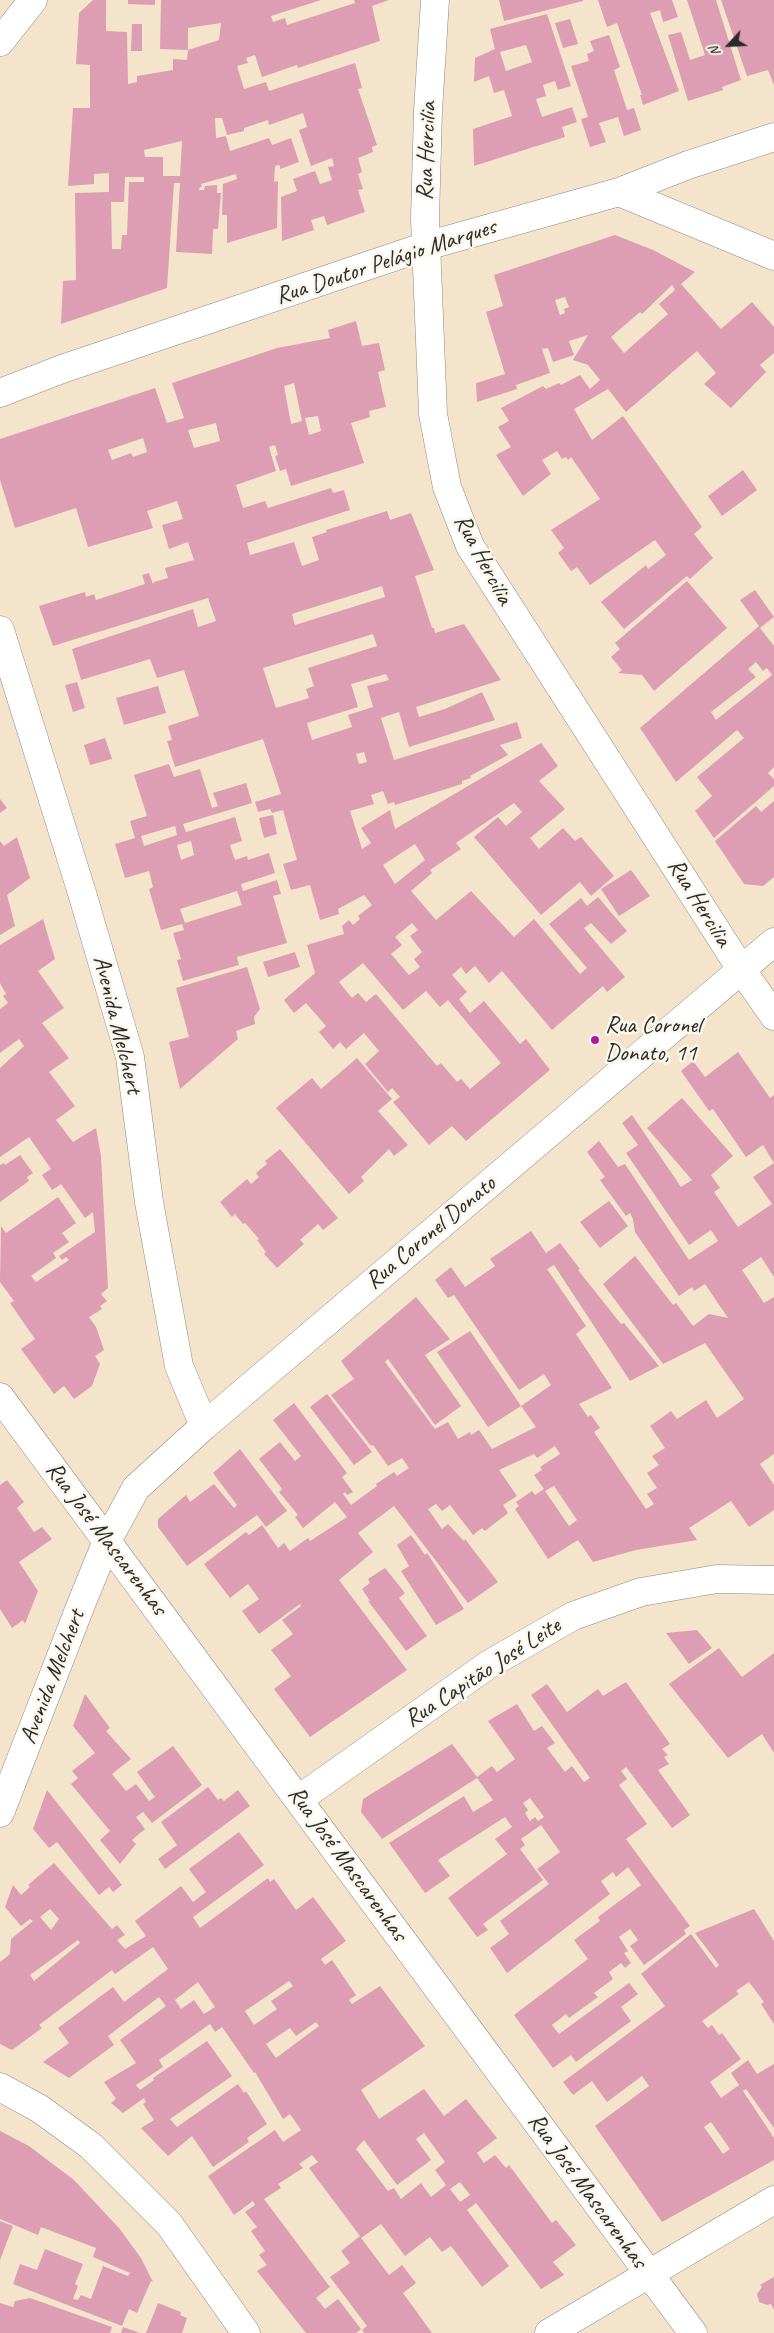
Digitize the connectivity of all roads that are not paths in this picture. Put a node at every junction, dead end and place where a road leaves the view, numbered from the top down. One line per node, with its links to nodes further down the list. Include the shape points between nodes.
1 (33, 0): 3 (street)
2 (435, 0): 6 (street, Rua Hercilia, via 426,157)
3 (0, 42)
4 (774, 137): 5 (street, Rua Doutor Pelágio Marques)
5 (619, 192): 6 (street, Rua Doutor Pelágio Marques); 7 (street)
6 (426, 246): 8 (street, Rua Doutor Pelágio Marques); 11 (street, Rua Hercilia, via 433,414 447,487 470,546)
7 (774, 256)
8 (0, 393)
9 (0, 630): 14 (street, Avenida Melchert, via 130,1057 149,1202 179,1366)
10 (774, 942): 11 (street, Rua Coronel Donato)
11 (741, 969): 12 (street, Rua Hercilia); 14 (street, Rua Coronel Donato)
12 (772, 1011)
13 (0, 1396): 15 (street, Rua José Mascarenhas)
14 (204, 1426): 15 (street, Rua Coronel Donato, via 136,1488)
15 (108, 1541): 17 (street, Rua José Mascarenhas); 18 (street, Avenida Melchert)
16 (774, 1580): 17 (street, Rua Capitão José Leite, via 717,1579 641,1592 573,1616 488,1665)
17 (299, 1799): 21 (street, Rua José Mascarenhas)
18 (0, 1813)
19 (0, 2087): 22 (street, via 40,2108 91,2146 169,2224)
20 (774, 2200): 21 (street)
21 (649, 2275): 23 (street); 24 (street, Rua José Mascarenhas)
22 (246, 2333)
23 (549, 2333)
24 (693, 2333)

